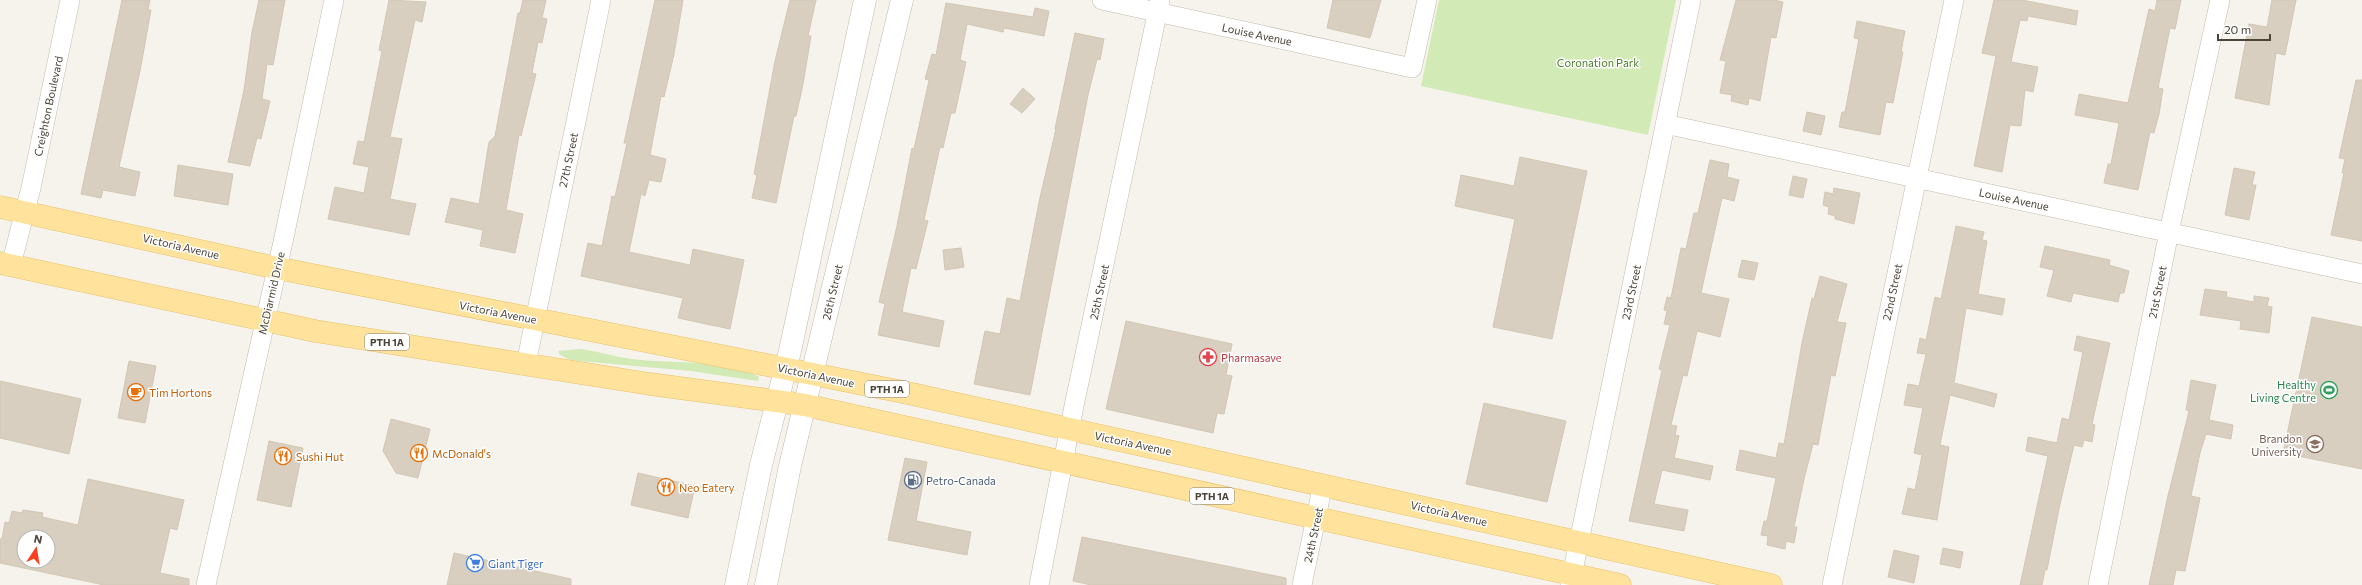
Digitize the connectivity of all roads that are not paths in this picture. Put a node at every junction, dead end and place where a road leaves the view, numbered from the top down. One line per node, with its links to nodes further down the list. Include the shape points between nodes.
1 (70, 0): 15 (street, Creighton Boulevard)
2 (334, 0): 18 (street, McDiarmid Drive)
3 (601, 0): 20 (street, 27th Street)
4 (865, 0): 23 (street)
5 (902, 0): 24 (street, 26th Street)
6 (1102, 0): 11 (street, Louise Avenue)
7 (1427, 0): 11 (street, Louise Avenue, via 1412,68)
8 (1691, 0): 12 (street, 23rd Street)
9 (1954, 0): 13 (street, 22nd Street)
10 (2220, 0): 16 (street, 21st Street)
11 (1159, 6): 27 (street, 25th Street)
12 (1665, 124): 13 (street, Louise Avenue); 33 (street, 23rd Street)
13 (1916, 178): 16 (street, Louise Avenue); 42 (street, 22nd Street)
14 (0, 207): 15 (main road, Victoria Avenue / PTH 1A)
15 (25, 212): 17 (street, Creighton Boulevard); 18 (main road, Victoria Avenue / PTH 1A)
16 (2169, 232): 19 (street, Louise Avenue); 43 (street, 21st Street)
17 (6, 264): 21 (main road, PTH 1A)
18 (277, 268): 20 (main road, Victoria Avenue / PTH 1A); 21 (street, McDiarmid Drive)
19 (2362, 274)
20 (535, 320): 22 (street, 27th Street); 23 (main road, Victoria Avenue / PTH 1A)
21 (265, 321): 22 (main road, PTH 1A); 35 (street, McDiarmid Drive)
22 (526, 364): 25 (main road, PTH 1A)
23 (786, 369): 24 (main road, Victoria Avenue / PTH 1A); 25 (street)
24 (812, 375): 26 (street, 26th Street); 27 (main road, Victoria Avenue / PTH 1A, via 903,392)
25 (778, 402): 26 (main road, PTH 1A); 31 (street)
26 (805, 405): 28 (main road, PTH 1A); 32 (street, 26th Street)
27 (1070, 430): 28 (street, 25th Street); 29 (main road, Victoria Avenue / PTH 1A)
28 (1064, 463): 30 (main road, PTH 1A); 38 (street, 25th Street)
29 (1323, 484): 30 (street, 24th Street); 33 (main road, Victoria Avenue / PTH 1A)
30 (1316, 518): 34 (main road, PTH 1A); 39 (street, 24th Street)
31 (749, 523): 32 (street); 36 (street)
32 (778, 528): 37 (street, 26th Street)
33 (1579, 542): 34 (street, 23rd Street); 41 (main road, Victoria Avenue / PTH 1A)
34 (1571, 580): 40 (main road, PTH 1A)
35 (206, 585)
36 (736, 585)
37 (766, 585)
38 (1039, 585)
39 (1302, 585)
40 (1620, 585)
41 (1770, 585)
42 (1832, 585)
43 (2098, 585)

